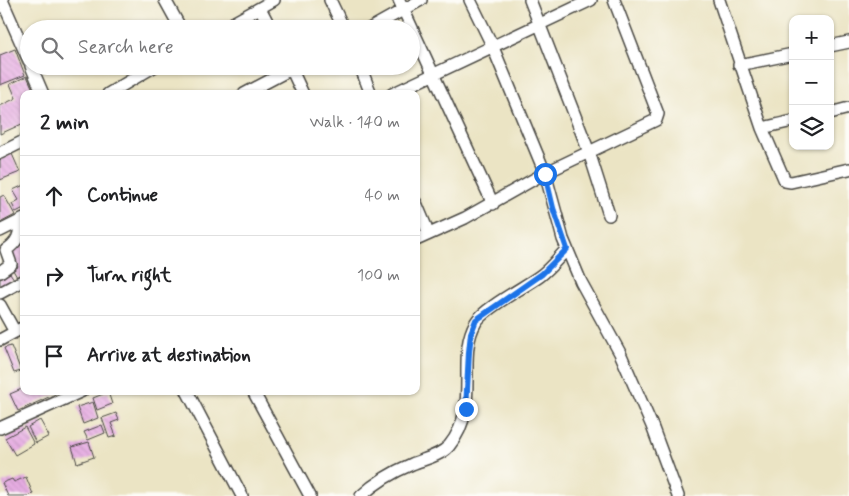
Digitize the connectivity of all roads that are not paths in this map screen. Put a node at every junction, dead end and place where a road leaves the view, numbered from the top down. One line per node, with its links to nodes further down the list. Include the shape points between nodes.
1 (2, 0): 20 (street)
2 (165, 0): 13 (street)
3 (274, 0): 12 (street)
4 (330, 0): 16 (street)
5 (421, 0): 11 (street)
6 (470, 0): 22 (street)
7 (530, 0): 19 (street)
8 (591, 0): 19 (street)
9 (614, 0): 44 (street, via 640,62 658,117 654,122)
10 (719, 0): 26 (street)
11 (401, 5): 17 (street); 18 (street)
12 (260, 8): 14 (street); 15 (street)
13 (176, 20)
14 (238, 20)
15 (266, 20)
16 (340, 20)
17 (381, 20)
18 (408, 20)
19 (540, 24): 22 (street); 44 (street)
20 (20, 41)
21 (849, 42): 23 (street)
22 (492, 45): 27 (street); 47 (street)
23 (834, 45)
24 (420, 47): 27 (street)
25 (789, 55): 26 (street)
26 (739, 65): 42 (street)
27 (432, 73): 38 (street); 48 (street)
28 (35, 75): 33 (street)
29 (140, 75): 34 (street)
30 (278, 75): 35 (street)
31 (296, 75): 36 (street)
32 (364, 75): 37 (street)
33 (41, 90)
34 (115, 90)
35 (251, 90)
36 (302, 90)
37 (369, 90)
38 (400, 90)
39 (849, 108): 40 (street)
40 (834, 112)
41 (789, 122): 42 (street)
42 (762, 128): 46 (street, via 787,182)
43 (20, 143): 45 (street)
44 (589, 152): 47 (street); 50 (street)
45 (0, 153)
46 (849, 169)
47 (545, 174): 48 (street); 56 (street)
48 (492, 204): 54 (street)
49 (420, 213): 54 (street)
50 (609, 215)
51 (20, 221): 52 (street)
52 (0, 231)
53 (20, 234): 57 (street, via 15,244 6,250 11,264)
54 (429, 234): 55 (street)
55 (420, 238)
56 (567, 249): 69 (street, via 542,274 476,320 471,333 466,409 460,429 448,447 434,457 376,482); 70 (street, via 620,353)
57 (0, 272)
58 (20, 282): 59 (street)
59 (0, 293)
60 (0, 305): 61 (street)
61 (19, 329): 62 (street)
62 (0, 340)
63 (73, 395): 66 (street)
64 (188, 395): 67 (street)
65 (255, 395): 68 (street)
66 (0, 428)
67 (242, 496)
68 (310, 496)
69 (361, 496)
70 (678, 496)

